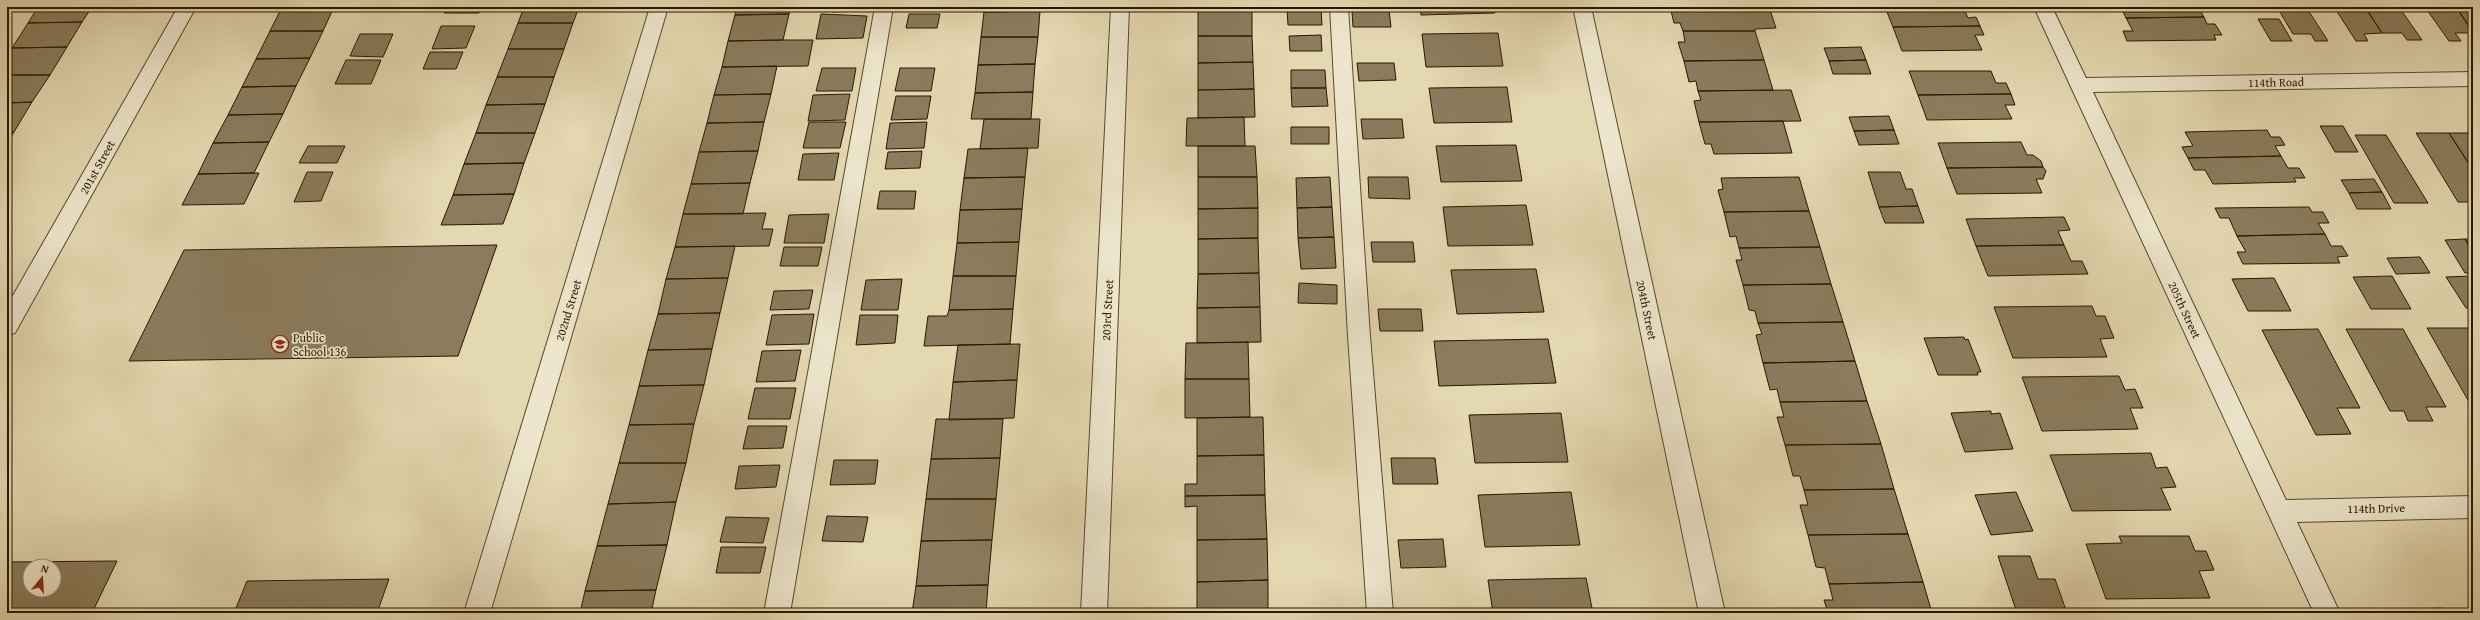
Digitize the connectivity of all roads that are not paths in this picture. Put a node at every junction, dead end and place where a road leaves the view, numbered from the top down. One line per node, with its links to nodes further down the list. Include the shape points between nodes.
1 (188, 7): 10 (street, 201st Street)
2 (659, 7): 13 (street, 202nd Street)
3 (884, 7): 14 (street)
4 (1120, 7): 15 (street, 203rd Street)
5 (1339, 7): 16 (street, via 1359,336)
6 (1582, 7): 17 (street, 204th Street)
7 (2043, 7): 9 (street, 205th Street)
8 (2473, 79): 9 (street, 114th Road)
9 (2080, 85): 12 (street, 205th Street)
10 (7, 326)
11 (2473, 507): 12 (street, 114th Drive)
12 (2278, 511): 18 (street, 205th Street)
13 (477, 613)
14 (777, 613)
15 (1094, 613)
16 (1380, 613)
17 (1712, 613)
18 (2327, 613)

